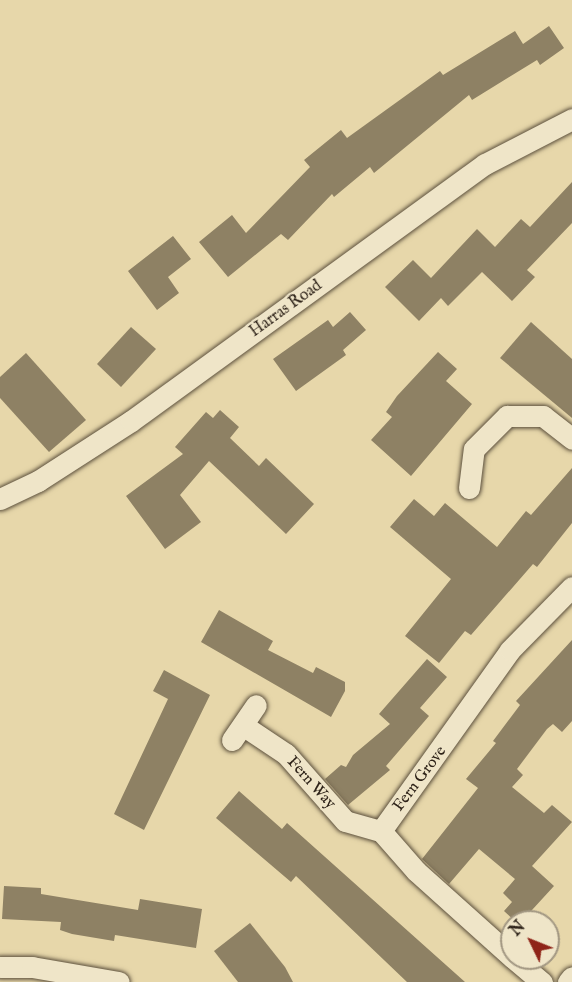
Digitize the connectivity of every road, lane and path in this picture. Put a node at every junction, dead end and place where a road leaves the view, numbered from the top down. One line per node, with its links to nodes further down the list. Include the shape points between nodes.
1 (572, 119): 4 (street, Harras Road, via 485,164 131,421 39,481)
2 (572, 439): 3 (street, via 543,416 507,416 474,449)
3 (469, 488)
4 (0, 499)
5 (572, 587): 7 (street, Fern Grove, via 510,650)
6 (256, 705): 7 (street, Fern Way, via 238,733 286,754 345,821)
7 (381, 831): 8 (street, via 416,871)
8 (500, 947)
9 (0, 967): 12 (street, via 32,967)
10 (527, 970): 13 (street)
11 (572, 977): 14 (street)
12 (119, 982)
13 (542, 982)
14 (568, 982)

